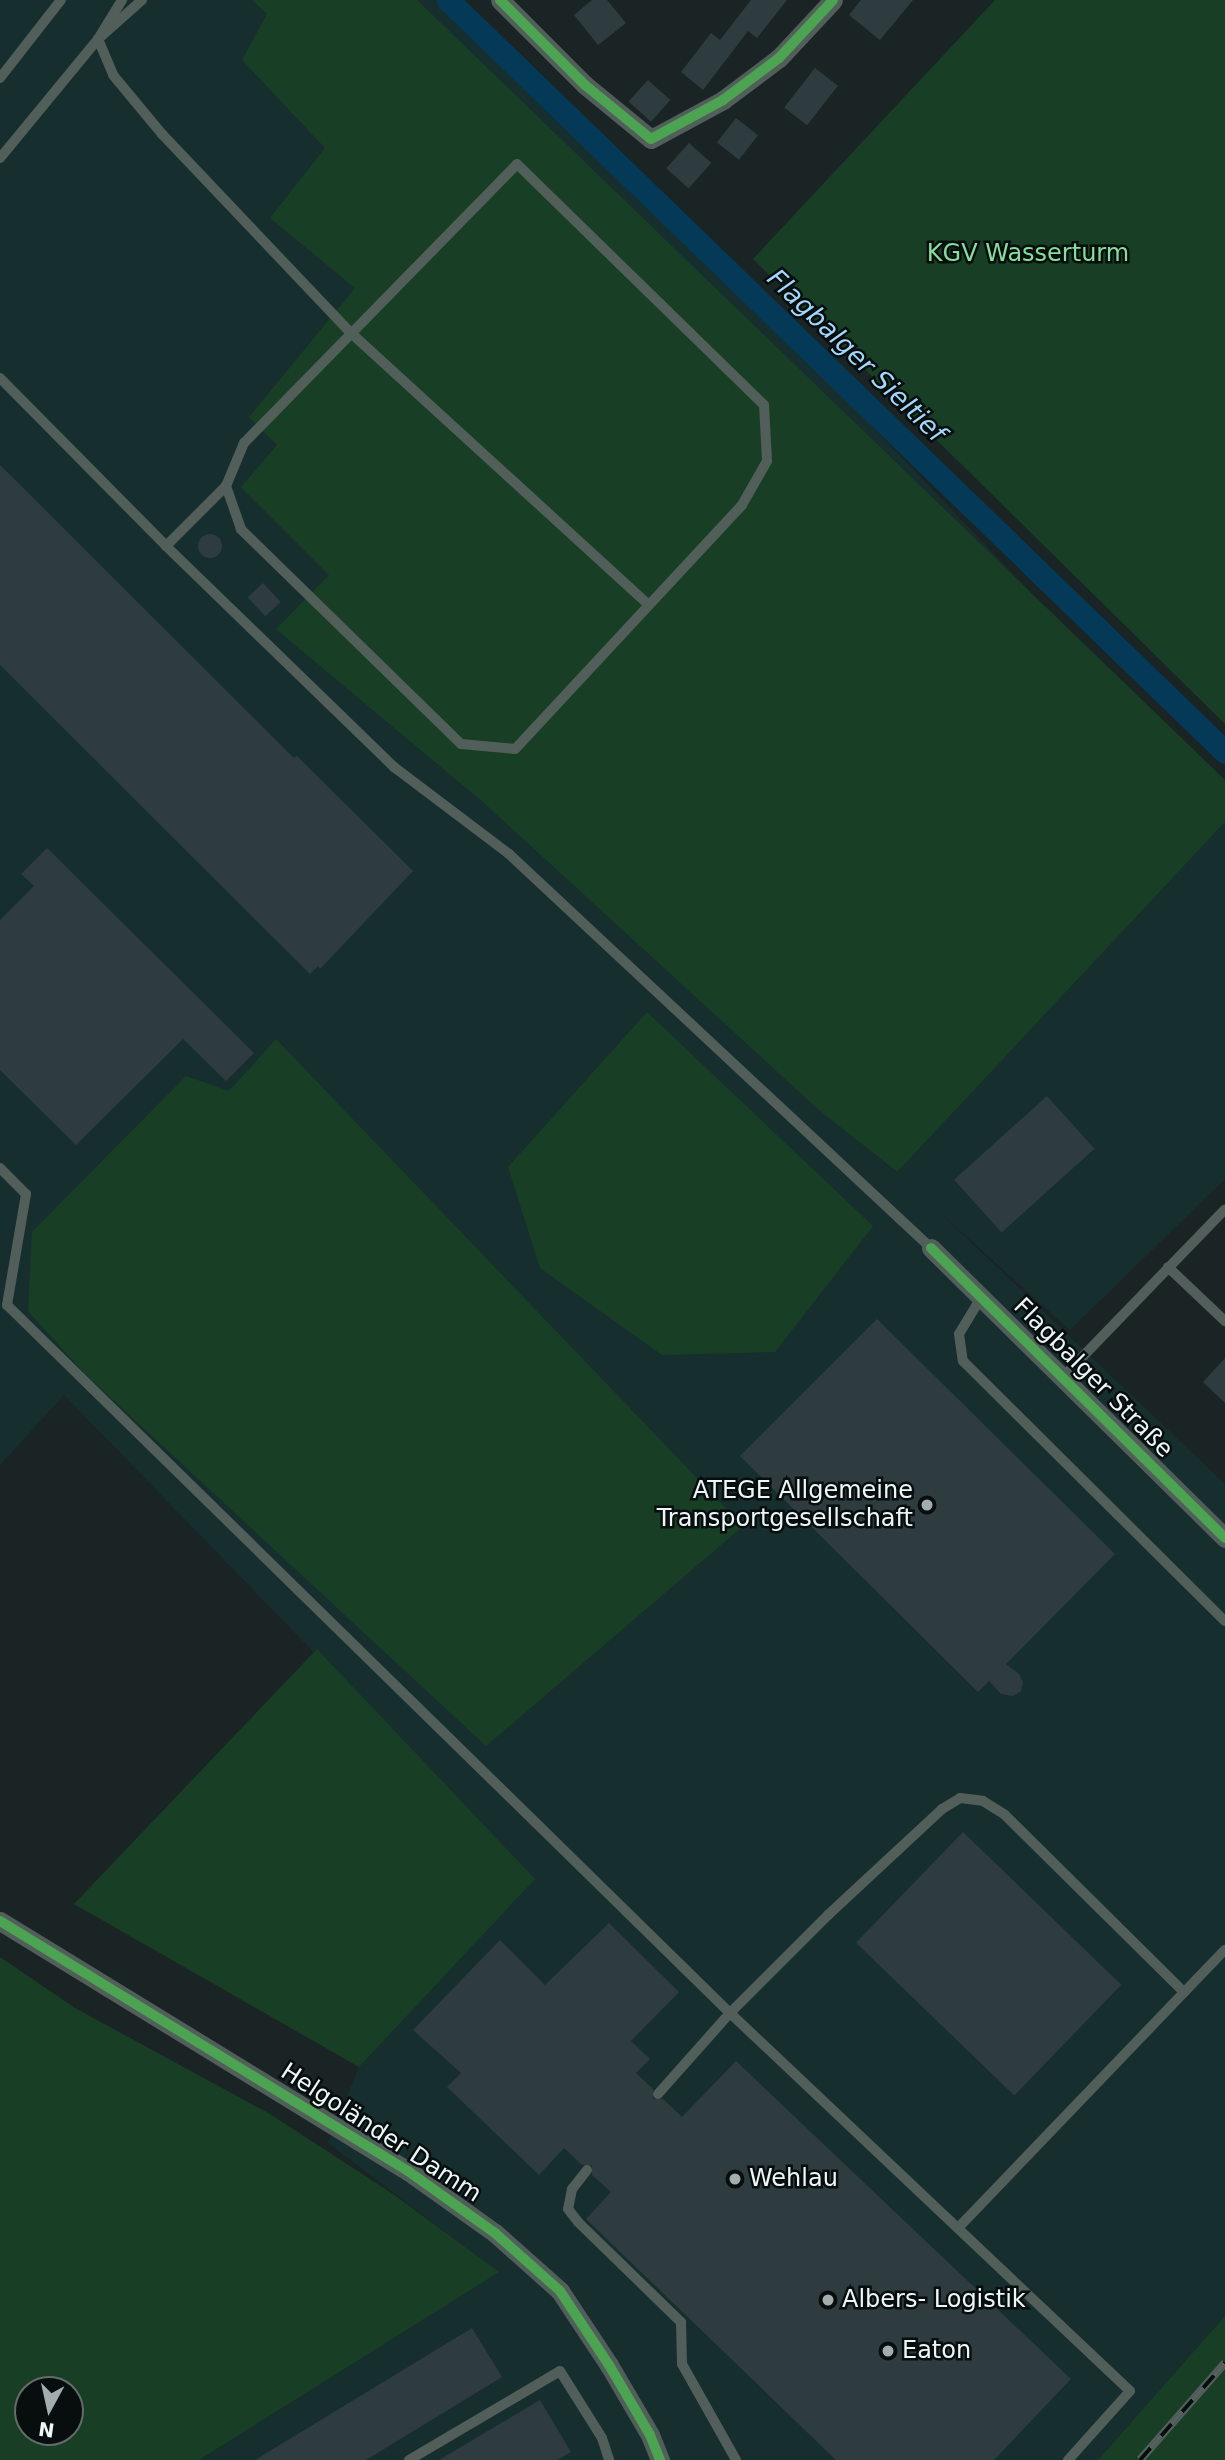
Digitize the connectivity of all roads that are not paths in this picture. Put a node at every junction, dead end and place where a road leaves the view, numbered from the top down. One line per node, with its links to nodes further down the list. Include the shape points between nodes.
1 (61, 0): 7 (lane)
2 (122, 0): 6 (lane)
3 (142, 0): 6 (lane)
4 (833, 0): 5 (street, via 779,58 723,100 651,139 585,85)
5 (510, 3)
6 (98, 39): 8 (lane); 9 (lane, via 113,75 162,134)
7 (0, 78)
8 (0, 158)
9 (351, 333): 11 (lane, via 244,443); 13 (lane); 13 (lane, via 517,164 764,405 766,461 742,505)
10 (0, 378): 12 (lane)
11 (226, 486): 12 (lane); 13 (lane, via 241,528 461,744 515,749)
12 (166, 546): 16 (lane, via 394,767 509,854)
13 (648, 604)
14 (0, 1168): 19 (lane, via 26,1194)
15 (1225, 1209): 17 (lane)
16 (931, 1248): 18 (street, Flagbalger Straße)
17 (1168, 1267): 20 (lane); 21 (lane)
18 (982, 1296): 21 (street, Flagbalger Straße); 23 (lane, via 958,1334 963,1361)
19 (4, 1309): 27 (lane)
20 (1225, 1321)
21 (1063, 1377): 22 (street, Flagbalger Straße)
22 (1225, 1538)
23 (1225, 1620)
24 (0, 1922): 33 (street, Helgoländer Damm, via 408,2171 495,2233 560,2291 610,2365)
25 (1225, 1950): 26 (lane)
26 (1184, 1992): 27 (lane, via 1005,1815 983,1801 960,1798 942,1809 847,1897); 30 (lane)
27 (730, 2013): 28 (lane); 30 (lane)
28 (658, 2094)
29 (587, 2170): 34 (lane, via 572,2189 568,2208 681,2322 682,2364)
30 (959, 2227): 35 (lane, via 1130,2391)
31 (409, 2460): 32 (lane, via 560,2371 601,2438)
32 (609, 2460)
33 (660, 2460)
34 (736, 2460)
35 (1068, 2460)

